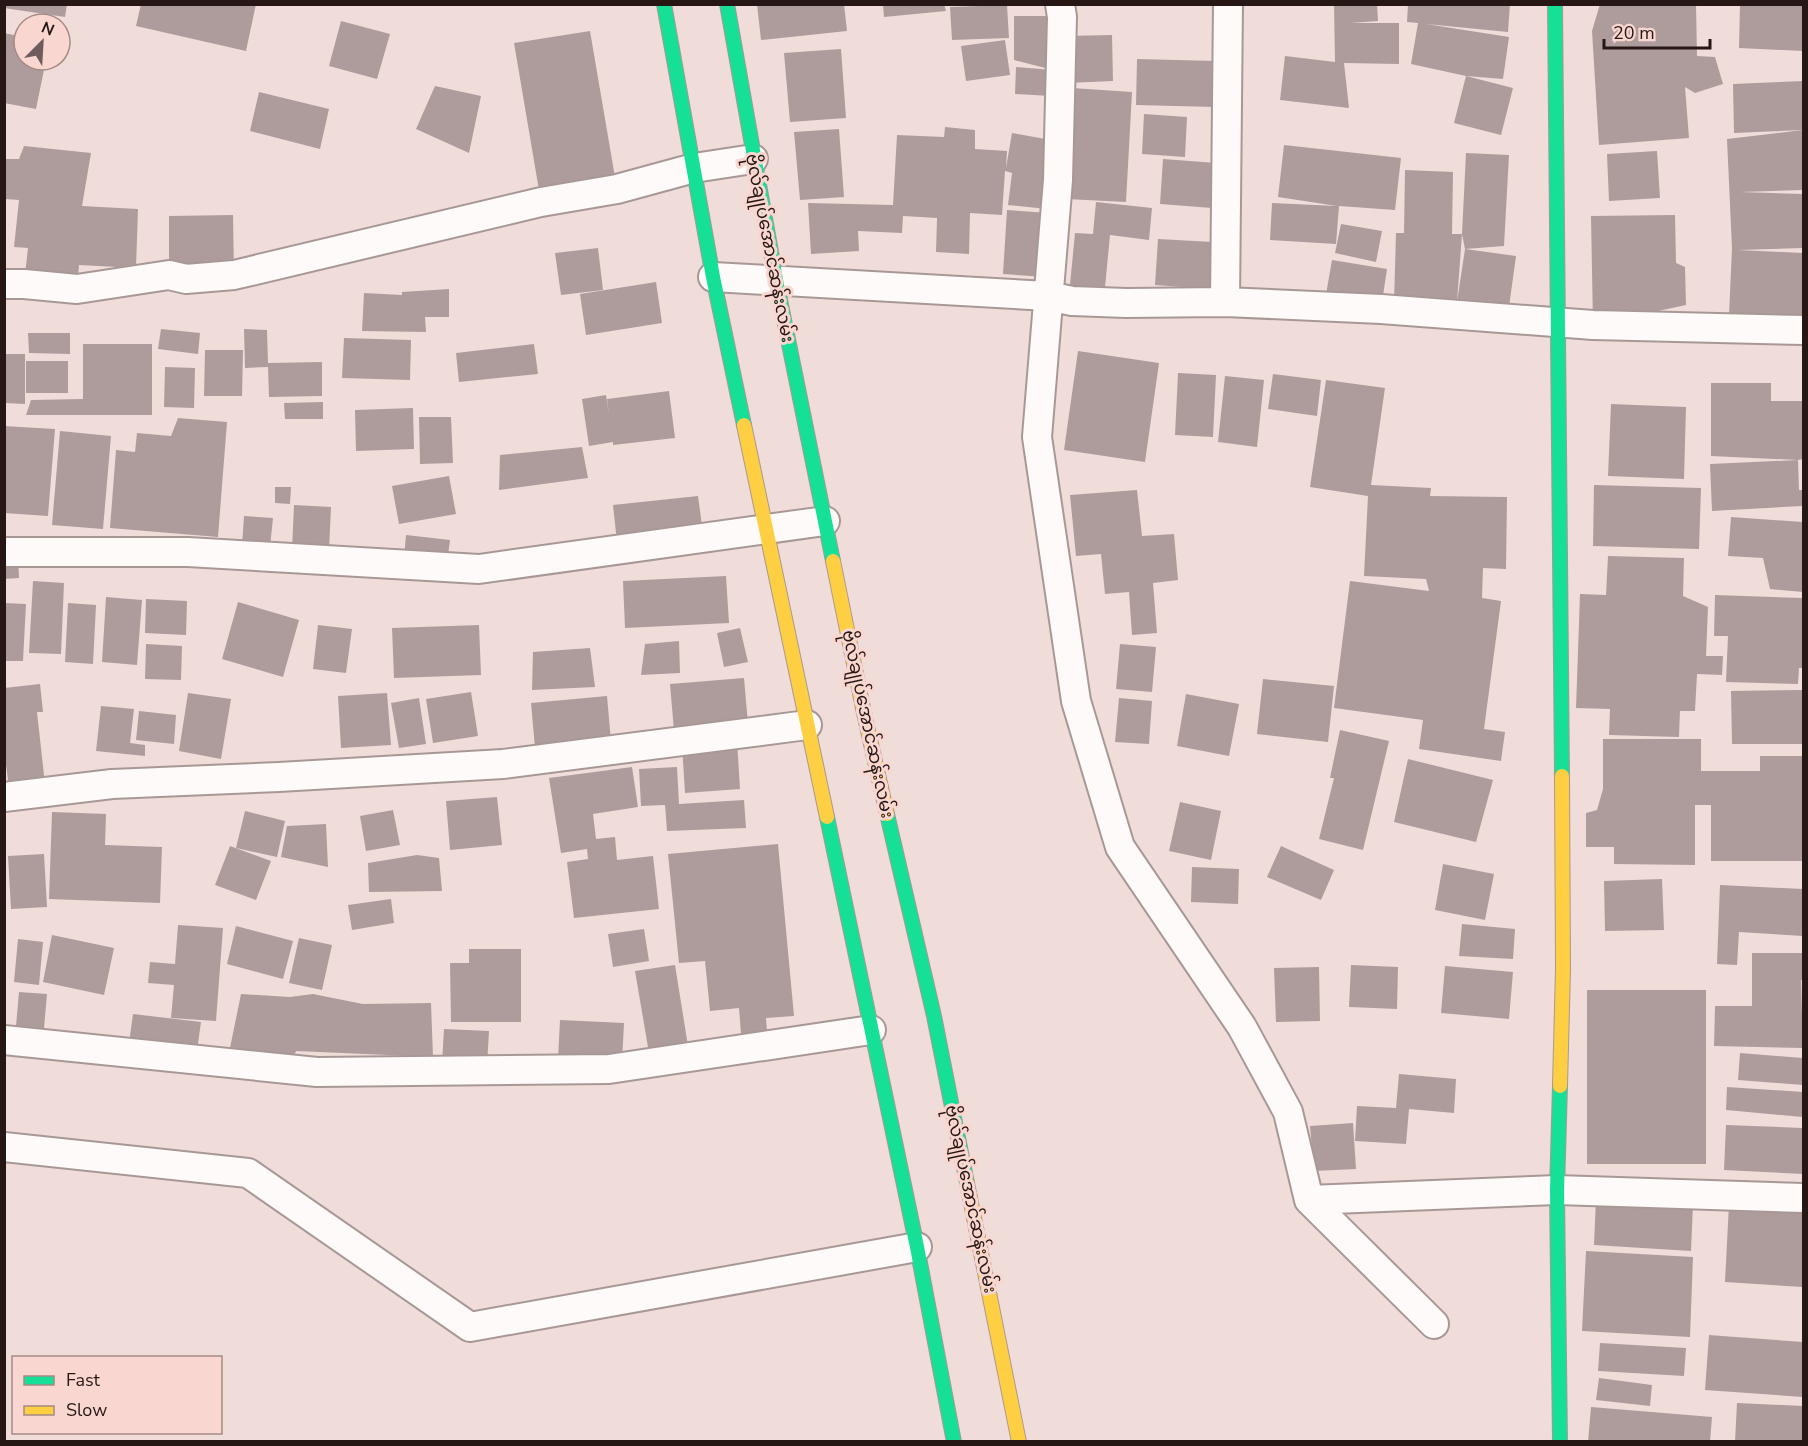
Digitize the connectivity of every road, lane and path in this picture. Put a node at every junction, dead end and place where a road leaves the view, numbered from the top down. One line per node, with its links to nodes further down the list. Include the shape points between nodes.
1 (664, 4): 7 (main road)
2 (727, 4): 6 (main road, ဗိုလ်ချုပ်အောင်ဆန်းလမ်း)
3 (1060, 4): 11 (street, via 1060,135)
4 (1228, 4): 12 (street)
5 (1555, 4): 13 (main road)
6 (753, 159): 7 (street); 9 (main road, ဗိုလ်ချုပ်အောင်ဆန်းလမ်း)
7 (694, 168): 8 (main road); 10 (street, via 617,189 541,202 234,274 186,279 169,275 77,289)
8 (713, 277): 9 (street); 16 (main road)
9 (776, 280): 11 (street); 15 (main road, ဗိုလ်ချုပ်အောင်ဆန်းလမ်း)
10 (4, 284)
11 (1048, 296): 12 (street, via 1126,303); 25 (street, via 1037,437 1076,701 1120,847 1242,1027 1288,1112)
12 (1226, 302): 13 (street)
13 (1559, 322): 14 (street); 23 (main road, via 1563,969)
14 (1803, 330)
15 (825, 520): 16 (street); 29 (main road, ဗိုလ်ချုပ်အောင်ဆန်းလမ်း, via 864,713 934,1016)
16 (766, 529): 17 (street, via 479,569 188,552); 18 (main road)
17 (4, 552)
18 (807, 725): 19 (street, via 503,764 112,784); 20 (main road)
19 (4, 797)
20 (871, 1030): 21 (street, via 609,1069 318,1072); 26 (main road)
21 (4, 1040)
22 (4, 1147): 26 (street, via 248,1173 470,1327)
23 (1557, 1190): 24 (street); 25 (street); 30 (main road)
24 (1803, 1198)
25 (1309, 1200): 27 (street)
26 (916, 1247): 28 (main road)
27 (1434, 1324)
28 (954, 1442)
29 (1019, 1442)
30 (1560, 1442)

